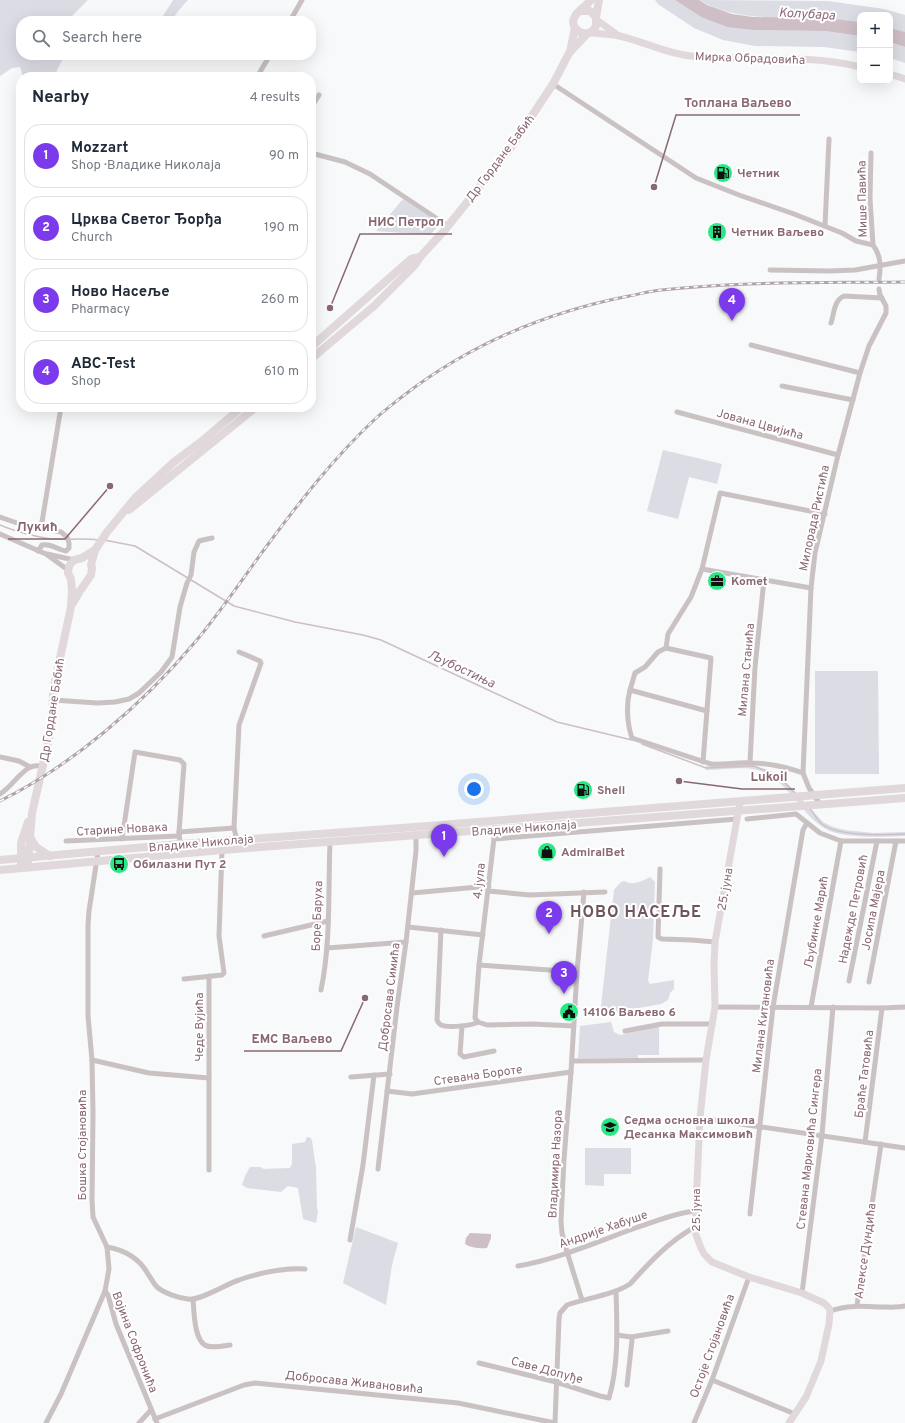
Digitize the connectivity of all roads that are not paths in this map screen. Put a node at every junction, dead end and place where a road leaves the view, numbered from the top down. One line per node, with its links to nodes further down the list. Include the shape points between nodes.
1 (302, 0): 5 (street)
2 (591, 0): 4 (main road)
3 (600, 0): 6 (main road)
4 (581, 11): 6 (main road, via 590,12); 7 (main road, via 574,19)
5 (293, 16)
6 (596, 18): 8 (main road, via 596,26); 9 (street, Мирка Обрадовића)
7 (575, 28): 8 (main road, via 582,33); 10 (main road, Др Гордане Бабић)
8 (589, 33): 9 (street, Мирка Обрадовића); 10 (main road, Др Гордане Бабић)
9 (619, 36): 12 (street, Мирка Обрадовића, via 667,52 689,56 723,59 796,59)
10 (570, 53): 16 (main road, Др Гордане Бабић)
11 (267, 60): 13 (street)
12 (857, 66)
13 (260, 72)
14 (893, 75): 15 (street)
15 (905, 79)
16 (553, 84): 22 (main road, Др Гордане Бабић, via 512,146); 23 (street, via 696,178)
17 (319, 95): 18 (street)
18 (316, 100)
19 (829, 139): 23 (street)
20 (871, 153): 24 (street, Мише Павића, via 870,199)
21 (316, 155): 22 (street, via 345,162 370,174)
22 (448, 226): 25 (main road, Др Гордане Бабић)
23 (825, 226): 24 (street, via 842,232 856,241)
24 (874, 245): 27 (street)
25 (420, 257): 33 (main road, Др Гордане Бабић, via 410,259); 35 (main road, Др Гордане Бабић, via 374,306)
26 (905, 261): 27 (street)
27 (881, 265): 28 (street, via 855,270); 29 (street)
28 (770, 270)
29 (879, 279)
30 (879, 289): 31 (street, Милорада Ристића)
31 (882, 298): 32 (street, via 844,296 837,301); 36 (street, Милорада Ристића, via 886,313 869,346)
32 (831, 323)
33 (316, 343)
34 (751, 345): 36 (street)
35 (316, 355)
36 (860, 373): 38 (street, Милорада Ристића)
37 (782, 386): 38 (street)
38 (853, 400): 43 (street, Милорада Ристића)
39 (60, 412): 47 (street)
40 (236, 412): 44 (main road, via 169,466 135,498)
41 (250, 412): 44 (main road)
42 (677, 412): 43 (street, Јована Цвијића)
43 (838, 455): 45 (street, Милорада Ристића)
44 (123, 514): 50 (main road)
45 (824, 514): 55 (street, via 720,493); 60 (street, Милорада Ристића, via 815,553)
46 (0, 517): 47 (street)
47 (41, 528): 51 (street, via 61,532 65,535 69,548 66,551 48,544 42,545)
48 (0, 534): 51 (street)
49 (212, 538): 65 (street, via 197,542 191,575 180,607 172,657 161,672 129,699 97,703)
50 (96, 549): 53 (main road); 54 (main road)
51 (38, 551): 52 (street)
52 (46, 554): 53 (street); 56 (street)
53 (78, 559): 54 (main road, via 86,560); 56 (main road)
54 (91, 565): 59 (main road, via 92,572)
55 (702, 569): 58 (street); 62 (street, via 691,597 668,634)
56 (68, 570): 57 (main road)
57 (71, 579): 59 (main road); 61 (main road)
58 (764, 580): 60 (street); 69 (street, Милана Станића, via 754,667)
59 (87, 581): 61 (main road)
60 (811, 588): 72 (street, Милорада Ристића)
61 (71, 607): 65 (main road, Др Гордане Бабић)
62 (666, 648): 64 (street, via 635,673); 66 (street, via 711,658)
63 (239, 652): 84 (street, via 261,663 239,725)
64 (630, 690): 66 (street); 68 (street, via 628,704 632,738)
65 (52, 700): 70 (main road, Др Гордане Бабић, via 50,734)
66 (707, 711): 68 (street)
67 (0, 757): 71 (street, via 19,761)
68 (704, 762): 69 (street, via 719,765)
69 (750, 762): 72 (street, via 772,764)
70 (44, 766): 71 (street); 80 (main road, Др Гордане Бабић)
71 (30, 767): 74 (street, via 12,786)
72 (803, 773): 75 (street, Милорада Ристића)
73 (905, 788): 75 (main road, Владике Николаја)
74 (0, 794)
75 (811, 795): 77 (main road, Владике Николаја); 78 (street, Милорада Ристића)
76 (905, 798): 78 (main road, Владике Николаја)
77 (740, 802): 79 (street, 25. јуна); 86 (main road, Владике Николаја)
78 (816, 805): 79 (main road, Владике Николаја)
79 (738, 811): 82 (street, 25. јуна); 85 (main road, Владике Николаја)
80 (32, 813): 87 (main road, Др Гордане Бабић); 102 (main road, Др Гордане Бабић, via 21,843)
81 (748, 818): 83 (street, via 792,814)
82 (737, 820): 90 (street); 117 (street, 25. јуна)
83 (807, 823): 93 (street, via 826,836); 127 (street, Милана Китановића, via 803,830)
84 (234, 828): 88 (street, Старине Новака); 92 (street)
85 (495, 830): 86 (main road, Владике Николаја); 90 (street, 4. јула)
86 (415, 832): 92 (main road, Владике Николаја); 97 (main road, Владике Николаја); 110 (street, Добросава Симића)
87 (30, 837): 101 (main road, via 36,847); 102 (main road, Др Гордане Бабић)
88 (179, 837): 89 (street, Старине Новака); 89 (street, via 184,764 180,760 135,752); 92 (main road, Владике Николаја); 100 (main road, Владике Николаја)
89 (122, 839): 91 (street, Старине Новака)
90 (494, 839): 107 (street, 4. јула)
91 (103, 840): 94 (street, Старине Новака); 100 (street, Бошка Стојановића)
92 (237, 840)
93 (841, 840): 95 (street); 128 (street, Љубинке Марић)
94 (66, 841)
95 (877, 841): 98 (street); 123 (street, Надежде Петровић)
96 (905, 841): 98 (street)
97 (330, 842): 99 (main road, Владике Николаја); 111 (street, Боре Баруха)
98 (896, 842): 124 (street, Јосипа Мајера)
99 (222, 850): 100 (main road, Владике Николаја); 121 (street, via 220,936 224,973)
100 (99, 855): 101 (main road, Владике Николаја); 104 (main road, Владике Николаја); 138 (street, Бошка Стојановића, via 88,925 88,1016)
101 (50, 856): 102 (main road, Владике Николаја)
102 (24, 858): 103 (main road, Владике Николаја); 104 (main road, Др Гордане Бабић)
103 (0, 860)
104 (24, 868): 106 (main road, Владике Николаја)
105 (660, 869): 117 (street, via 658,937)
106 (0, 870)
107 (488, 888): 108 (street, via 530,895); 110 (street); 114 (street, 4. јула)
108 (584, 892): 109 (street); 120 (street, Владимира Назора)
109 (605, 892)
110 (412, 893): 112 (street, Добросава Симића)
111 (328, 921): 115 (street); 118 (street, Боре Баруха)
112 (408, 927): 113 (street); 116 (street, Добросава Симића)
113 (441, 930): 114 (street); 134 (street, via 437,1020 445,1026)
114 (483, 935): 119 (street, 4. јула)
115 (264, 936)
116 (406, 942): 118 (street); 142 (street, Добросава Симића)
117 (715, 942): 126 (street, 25. јуна)
118 (327, 948): 125 (street, Боре Баруха)
119 (479, 964): 120 (street); 132 (street, 4. јула, via 475,1014)
120 (577, 972): 135 (street, Владимира Назора)
121 (209, 976): 122 (street); 145 (street, Чеде Вујића)
122 (184, 979)
123 (849, 981)
124 (870, 982)
125 (321, 990)
126 (715, 1007): 127 (street); 133 (street, 25. јуна)
127 (772, 1007): 128 (street); 148 (street, Милана Китановића)
128 (811, 1007): 129 (street)
129 (833, 1007): 131 (street); 149 (street, Стевана Марковића Сингера)
130 (905, 1007): 131 (street)
131 (882, 1008): 150 (street, Браће Татовића)
132 (478, 1022): 134 (street); 135 (street, via 487,1026)
133 (713, 1024): 136 (street, via 662,1024); 139 (street, 25. јуна)
134 (462, 1026): 137 (street, via 462,1056)
135 (574, 1026): 140 (street, Владимира Назора)
136 (625, 1032)
137 (494, 1051)
138 (92, 1060): 145 (street, Чеде Вујића, via 149,1073); 159 (street, Бошка Стојановића, via 93,1212)
139 (706, 1060): 140 (street); 147 (street, 25. јуна)
140 (572, 1061): 141 (street, Владимира Назора)
141 (571, 1072): 146 (street, Стевана Бороте, via 412,1094); 160 (street, Владимира Назора, via 561,1221)
142 (390, 1074): 143 (street); 146 (street, Добросава Симића)
143 (374, 1075): 144 (street); 158 (street, via 363,1165)
144 (351, 1077)
145 (209, 1078): 154 (street, Чеде Вујића)
146 (387, 1092): 153 (street, Добросава Симића)
147 (700, 1118): 148 (street); 155 (street, 25. јуна)
148 (760, 1126): 149 (street); 156 (street, Милана Китановића)
149 (822, 1135): 150 (street); 166 (street, Стевана Марковића Сингера)
150 (865, 1142): 151 (street)
151 (881, 1144): 152 (street); 169 (street, Алексе Дундића)
152 (905, 1148)
153 (378, 1169)
154 (209, 1170)
155 (694, 1211): 157 (street, 25. јуна); 160 (street, Андрије Хабуше, via 674,1214)
156 (750, 1214)
157 (695, 1227): 163 (street, 25. јуна, via 698,1242 709,1260); 165 (street, via 659,1253 630,1284)
158 (350, 1240)
159 (106, 1246): 164 (street, Бошка Стојановића, via 109,1269); 167 (street, via 134,1256 160,1289)
160 (567, 1252): 161 (street, Андрије Хабуше); 168 (street, Владимира Назора)
161 (518, 1266)
162 (305, 1269): 167 (street, via 239,1280)
163 (749, 1276): 166 (street, 25. јуна); 177 (street, Остоје Стојановића)
164 (105, 1290): 180 (street, Војина Софронића); 183 (street, Бошка Стојановића)
165 (616, 1291): 168 (street); 173 (street)
166 (802, 1294): 171 (street, 25. јуна, via 824,1303)
167 (193, 1300): 175 (street, via 196,1327 202,1344 212,1347)
168 (582, 1300): 178 (street, via 567,1305 560,1313)
169 (857, 1305): 170 (street); 171 (street, Алексе Дундића)
170 (905, 1306)
171 (830, 1311): 181 (street, via 827,1337 817,1373)
172 (668, 1330): 174 (street)
173 (617, 1335): 174 (street); 178 (street, Саве Допуђе, via 609,1398)
174 (630, 1337): 179 (street, via 632,1343)
175 (230, 1345)
176 (479, 1363): 178 (street, Саве Допуђе)
177 (712, 1380): 181 (street); 186 (street, Остоје Стојановића)
178 (556, 1382): 185 (street)
179 (627, 1385)
180 (151, 1410): 182 (street, Војина Софронића); 184 (street)
181 (795, 1414): 187 (street)
182 (156, 1421): 185 (street, Добросава Живановића, via 244,1385 255,1383 458,1403)
183 (46, 1423)
184 (139, 1423)
185 (555, 1423)
186 (694, 1423)
187 (789, 1423)

